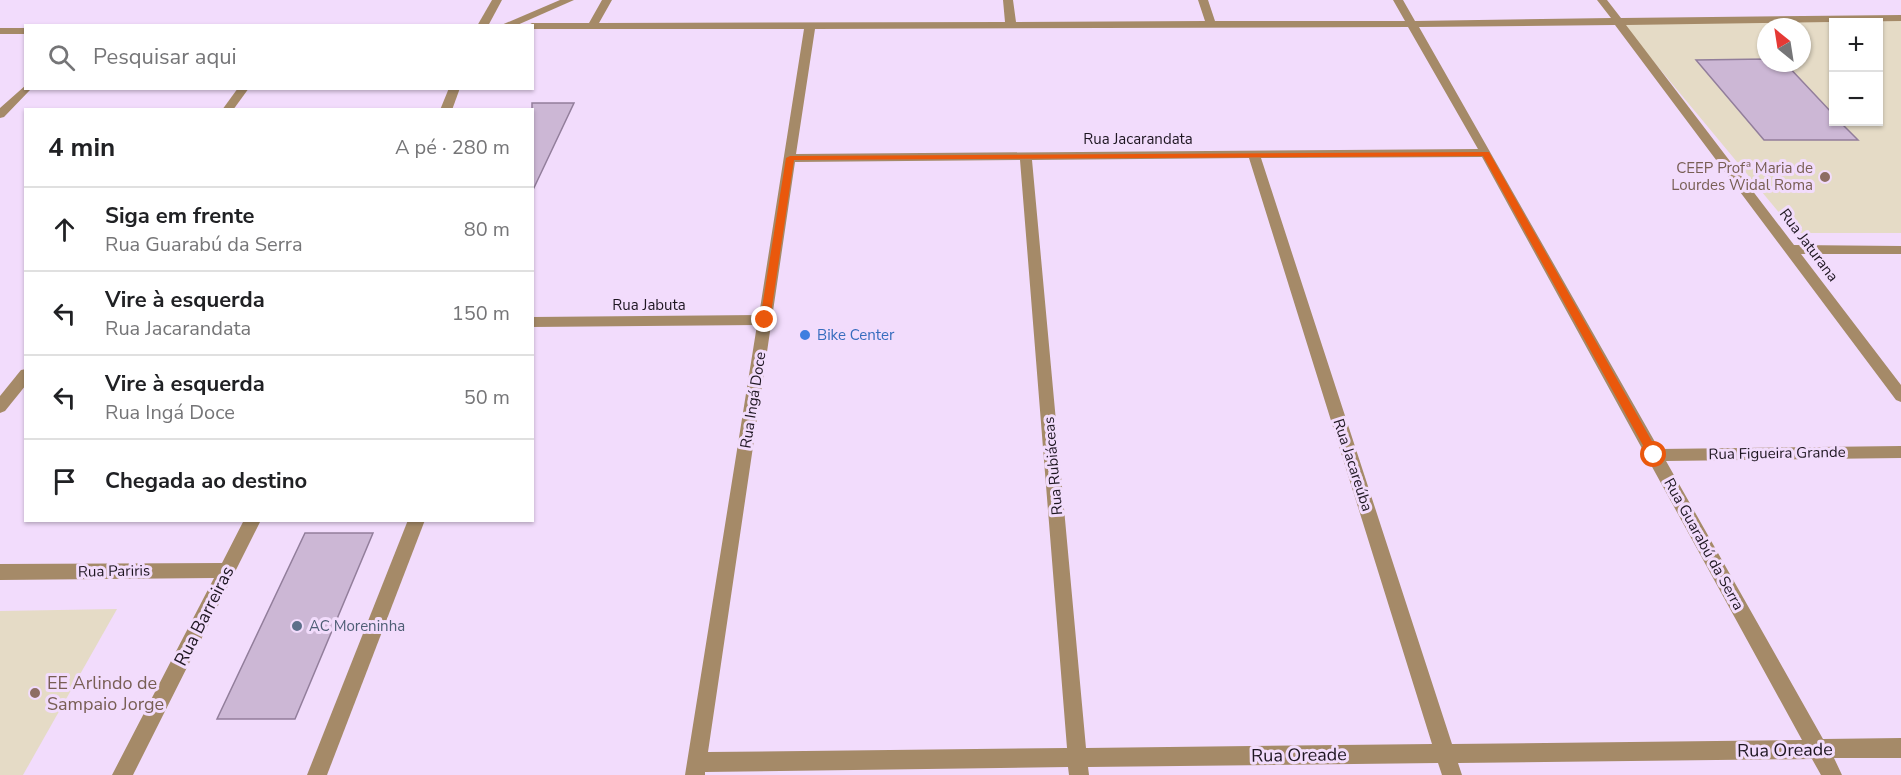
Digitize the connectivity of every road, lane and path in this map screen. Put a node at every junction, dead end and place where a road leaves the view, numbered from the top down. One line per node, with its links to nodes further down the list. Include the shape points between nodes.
1 (497, 0): 10 (street)
2 (569, 0): 11 (street)
3 (607, 0): 16 (street)
4 (1008, 0): 14 (street)
5 (1203, 0): 12 (street)
6 (1398, 0): 13 (street, Rua Guarabú da Serra)
7 (1602, 0): 9 (street, Rua Jaturana)
8 (1901, 18): 9 (street)
9 (1619, 21): 13 (street); 30 (street, Rua Jaturana)
10 (483, 24)
11 (509, 24)
12 (1210, 24): 13 (street); 14 (street)
13 (1411, 24): 26 (street, Rua Guarabú da Serra)
14 (1011, 25): 17 (street)
15 (534, 26): 16 (street)
16 (591, 26): 17 (street)
17 (810, 26): 29 (street, Rua Ingá Doce)
18 (0, 31): 19 (street)
19 (24, 31)
20 (24, 90): 25 (street)
21 (242, 90): 23 (street)
22 (454, 90): 24 (street)
23 (228, 108)
24 (447, 108)
25 (0, 115)
26 (1486, 153): 27 (street, Rua Jacarandata); 38 (street, Rua Guarabú da Serra)
27 (1254, 155): 28 (street, Rua Jacarandata); 45 (street, Rua Jacareúba)
28 (1026, 157): 29 (street, Rua Jacarandata); 46 (street, Rua Rubiáceas)
29 (790, 158): 32 (street, Rua Ingá Doce)
30 (1791, 249): 31 (street); 35 (street, Rua Jaturana)
31 (1901, 250)
32 (765, 320): 33 (street, Rua Jabuta); 47 (street, Rua Ingá Doce)
33 (534, 322)
34 (24, 377): 36 (street)
35 (1901, 396)
36 (0, 407)
37 (1901, 452): 38 (street, Rua Figueira Grande)
38 (1654, 455): 44 (street, Rua Guarabú da Serra)
39 (252, 522): 41 (street, Rua Barreiras)
40 (416, 522): 49 (street)
41 (227, 570): 42 (street, Rua Pariris); 48 (street, Rua Barreiras)
42 (0, 572)
43 (1901, 748): 44 (street, Rua Oreade)
44 (1818, 749): 45 (street, Rua Oreade); 51 (street, Rua Guarabú da Serra)
45 (1445, 753): 46 (street, Rua Oreade); 50 (street, Rua Jacareúba)
46 (1079, 766): 47 (street, Rua Oreade)
47 (696, 769)
48 (122, 775)
49 (317, 775)
50 (1452, 775)
51 (1833, 775)

